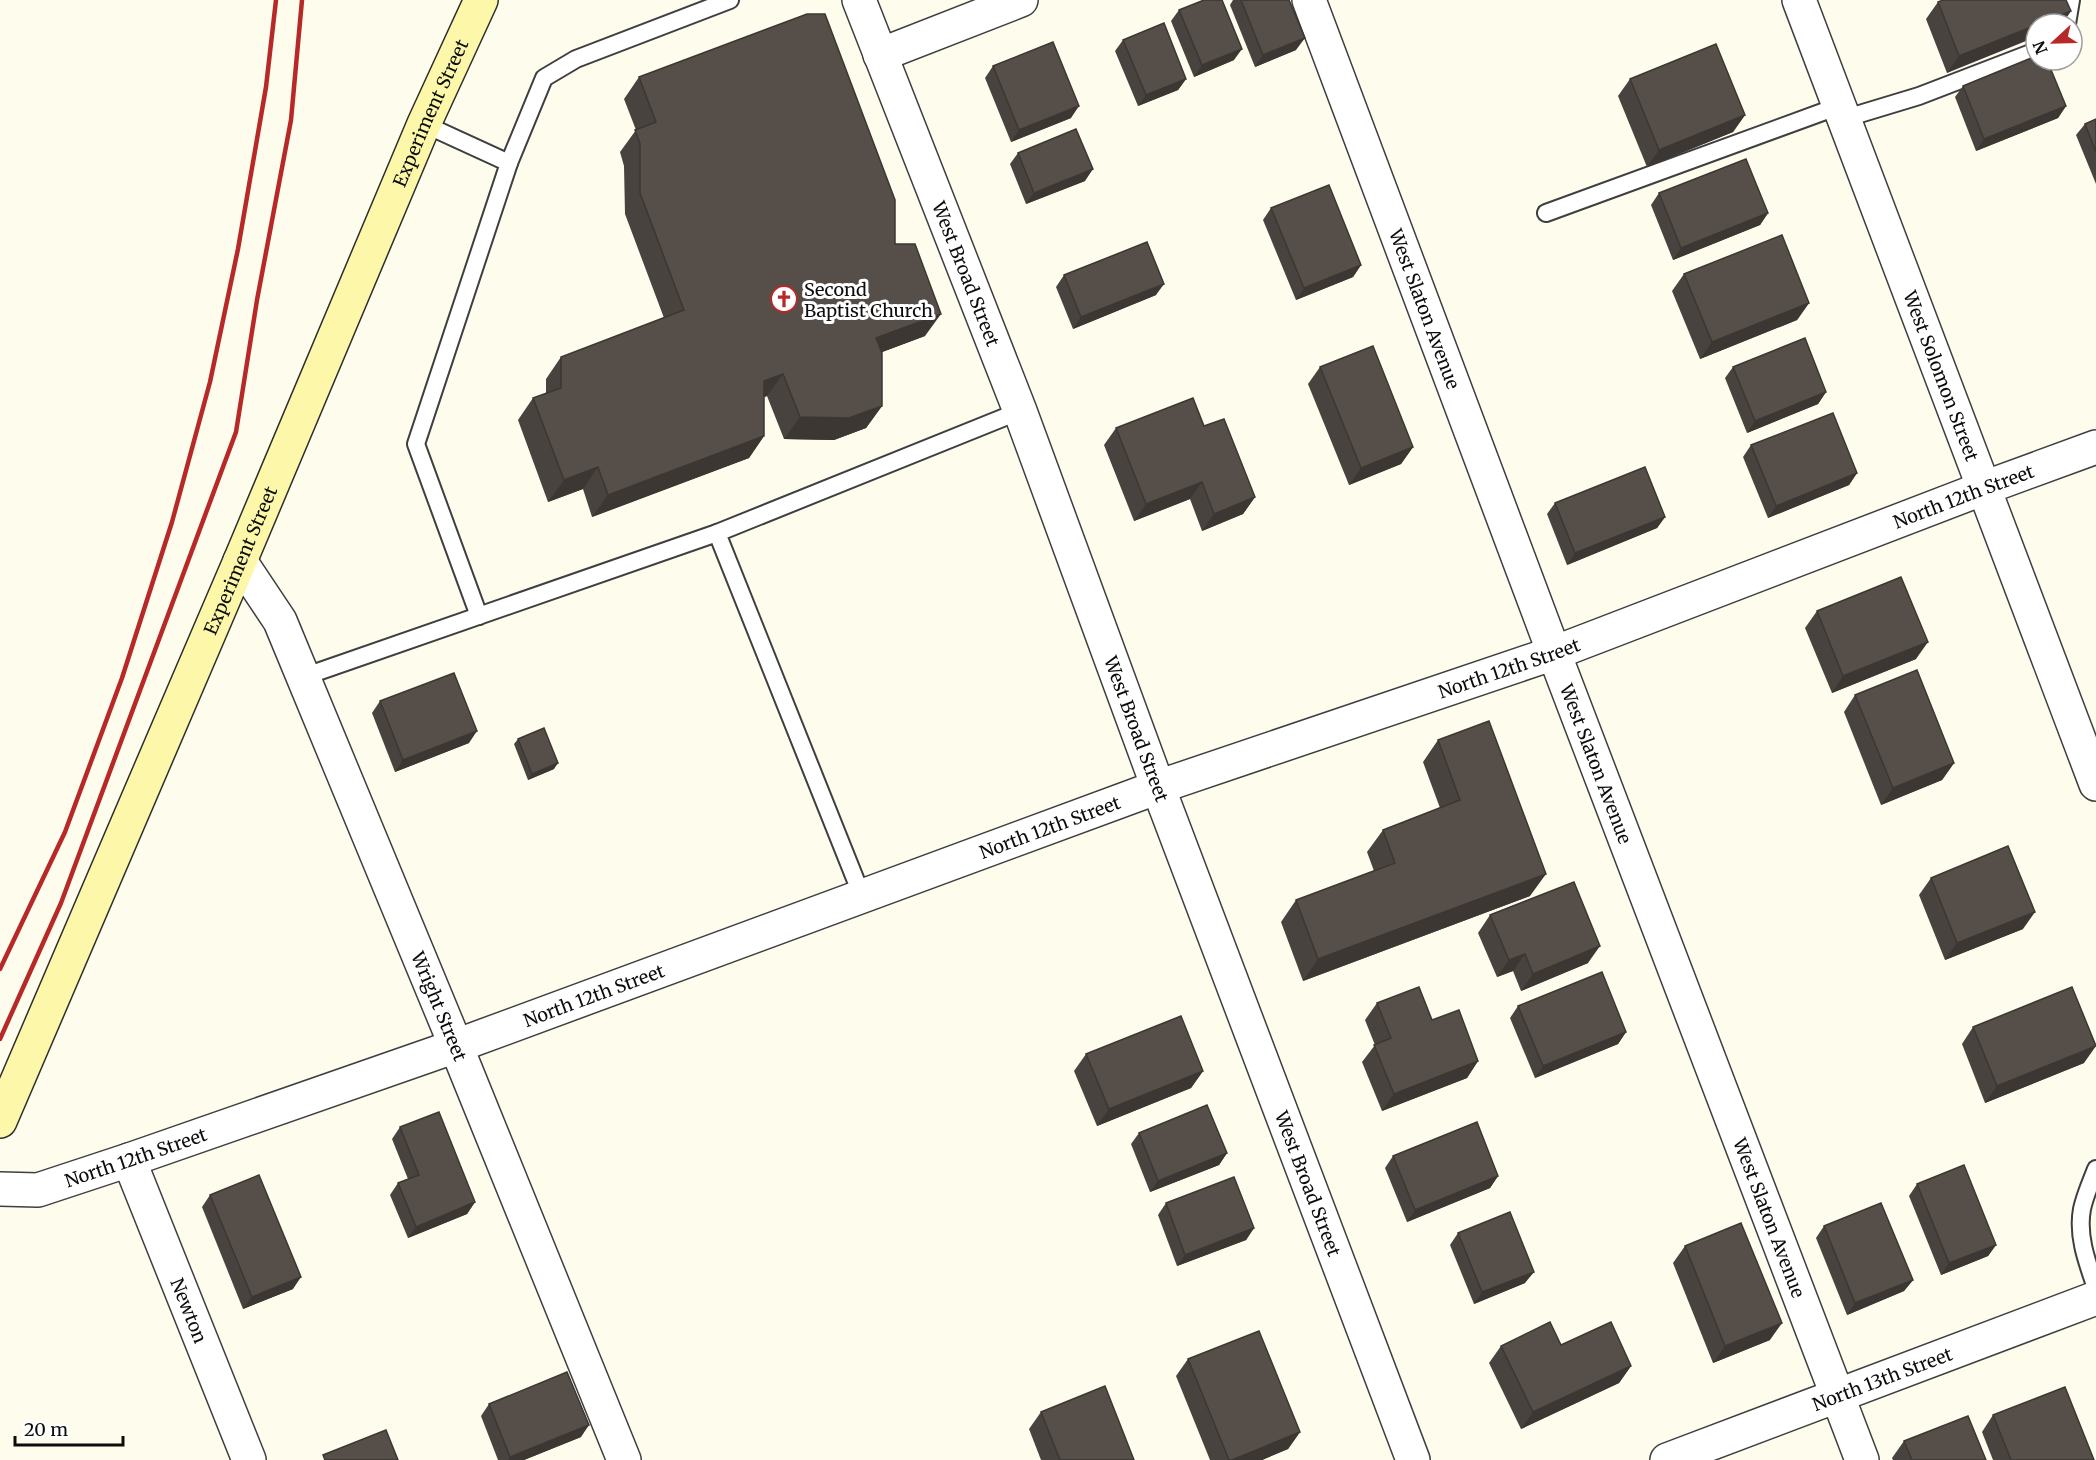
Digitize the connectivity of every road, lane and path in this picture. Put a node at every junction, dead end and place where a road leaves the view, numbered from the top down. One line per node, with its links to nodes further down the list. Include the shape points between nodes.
1 (495, 0): 7 (street)
2 (730, 0): 12 (lane, via 576,59 544,78)
3 (859, 0): 8 (street, West Broad Street)
4 (1021, 0): 8 (street)
5 (1309, 0): 20 (street, West Slaton Avenue)
6 (1799, 0): 10 (street, West Solomon Street)
7 (476, 11): 11 (main road, Experiment Street)
8 (880, 55): 14 (street, West Broad Street)
9 (2024, 56): 10 (lane, via 1919,96)
10 (1841, 112): 13 (lane); 16 (street, West Solomon Street)
11 (424, 124): 12 (lane); 18 (main road, Experiment Street)
12 (508, 163): 19 (lane, via 416,444)
13 (1546, 213)
14 (1020, 411): 17 (lane); 23 (street, West Broad Street)
15 (2096, 447): 16 (street, North 12th Street)
16 (1984, 488): 20 (street, North 12th Street); 22 (street, West Solomon Street)
17 (717, 533): 19 (lane); 24 (lane)
18 (240, 561): 21 (street, Wright Street, via 280,621); 26 (main road, Experiment Street)
19 (479, 616): 21 (lane)
20 (1554, 653): 23 (street, North 12th Street); 32 (street, West Slaton Avenue)
21 (303, 678): 25 (street, Wright Street)
22 (2096, 784)
23 (1158, 787): 24 (street, North 12th Street); 35 (street, West Broad Street)
24 (862, 896): 25 (street, North 12th Street)
25 (456, 1046): 27 (street, North 12th Street); 34 (street, Wright Street)
26 (0, 1121)
27 (129, 1160): 29 (street, North 12th Street, via 38,1190); 33 (street, Newton)
28 (2096, 1168): 30 (lane, via 2082,1208 2081,1229 2085,1257)
29 (0, 1189)
30 (2096, 1287)
31 (2096, 1298): 32 (street, North 13th Street)
32 (1837, 1397): 36 (street, North 13th Street); 37 (street, West Slaton Avenue)
33 (249, 1460)
34 (624, 1460)
35 (1413, 1460)
36 (1667, 1460)
37 (1862, 1460)

